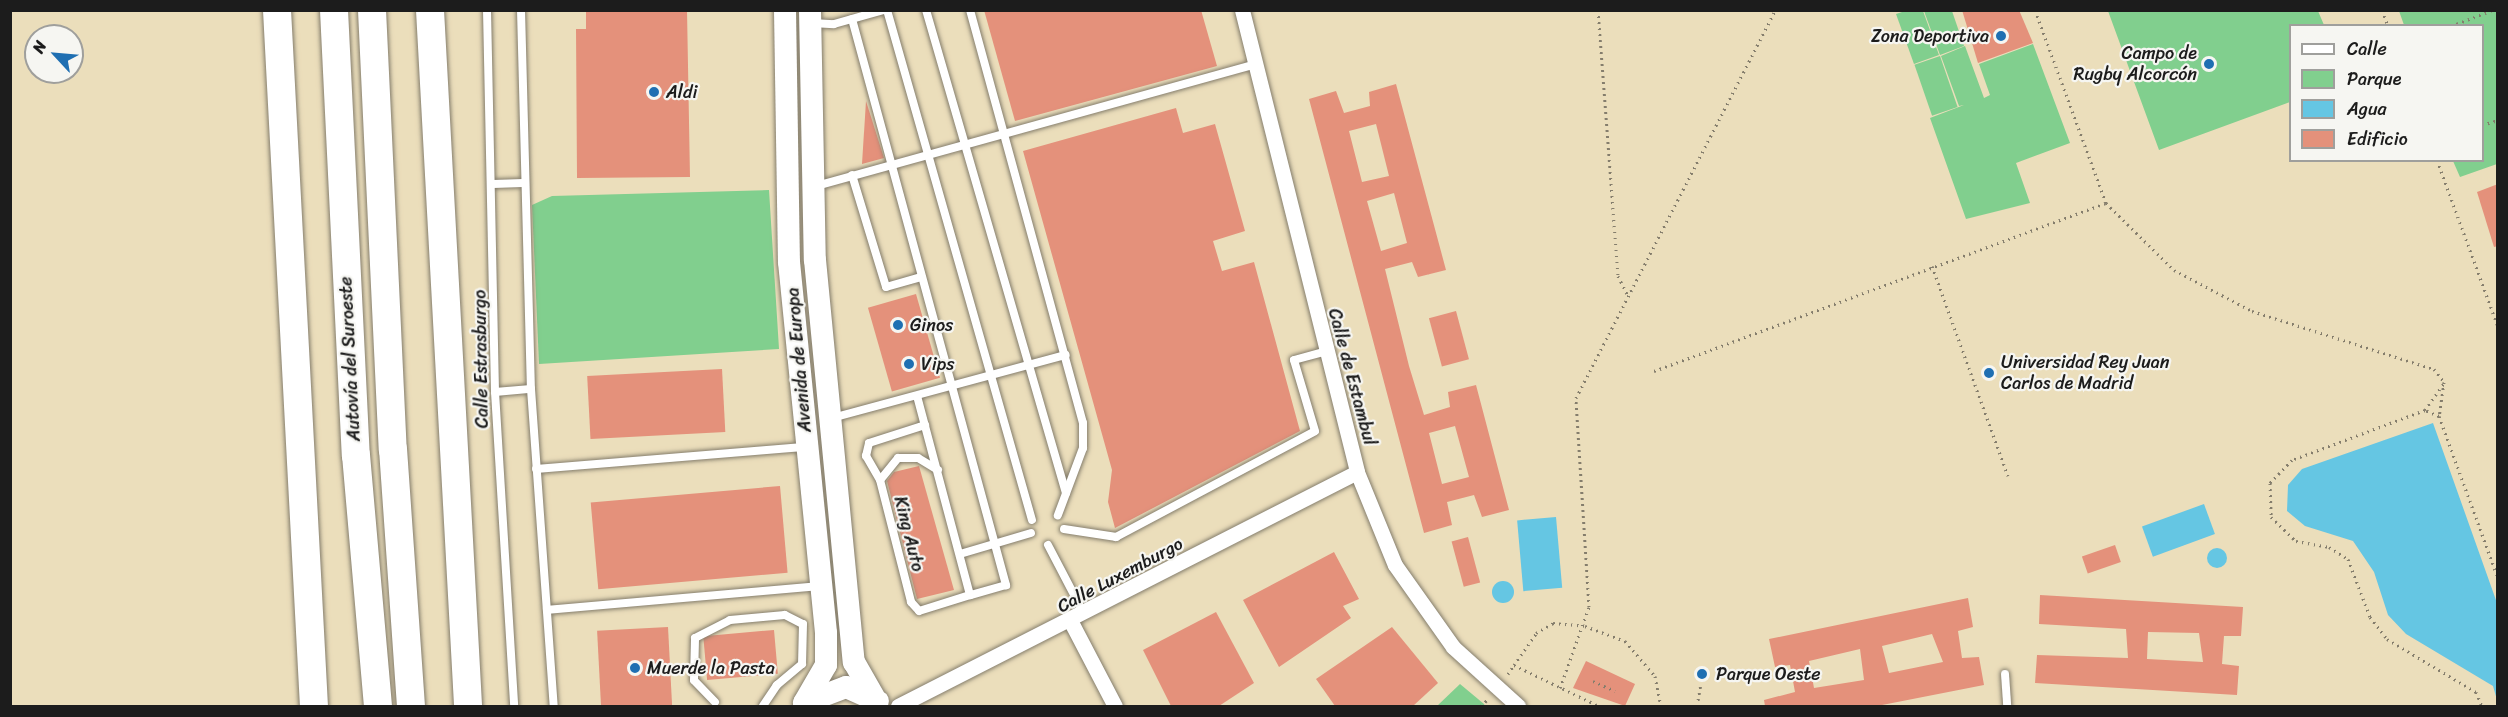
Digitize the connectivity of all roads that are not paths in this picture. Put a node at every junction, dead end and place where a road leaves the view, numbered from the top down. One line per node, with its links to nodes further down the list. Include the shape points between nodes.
1 (277, 10): 55 (highway)
2 (334, 10): 56 (highway, Autovía del Suroeste, via 356,455)
3 (372, 10): 57 (highway, Autovía del Suroeste, via 391,425)
4 (430, 10): 58 (highway)
5 (487, 10): 21 (lane, Calle Estrasburgo)
6 (521, 10): 20 (lane)
7 (784, 10): 34 (street, Avenida de Europa, via 789,262)
8 (885, 10): 13 (lane); 17 (lane)
9 (926, 10): 16 (lane)
10 (970, 10): 15 (lane)
11 (1242, 10): 14 (street, Calle de Estambul)
12 (810, 17): 13 (lane); 22 (street, Avenida de Europa)
13 (852, 19): 18 (lane)
14 (1257, 64): 15 (lane); 24 (street, Calle de Estambul)
15 (1004, 130): 16 (lane); 25 (lane)
16 (964, 142): 17 (lane); 26 (lane)
17 (927, 153): 18 (lane); 27 (lane)
18 (890, 164): 19 (lane); 23 (lane)
19 (852, 175): 22 (lane); 23 (lane, via 886,287)
20 (523, 183): 21 (lane); 29 (lane)
21 (493, 184): 30 (lane, Calle Estrasburgo)
22 (814, 186): 32 (street, Avenida de Europa, via 815,260)
23 (922, 277): 28 (lane)
24 (1323, 352): 37 (street, Calle de Estambul); 42 (lane, via 1294,360 1315,431 1116,537)
25 (1066, 355): 26 (lane); 39 (lane, via 1083,423 1083,448)
26 (1026, 366): 27 (lane); 39 (lane)
27 (988, 377): 28 (lane); 41 (lane)
28 (953, 387): 31 (lane); 44 (lane)
29 (531, 389): 30 (lane); 35 (lane)
30 (495, 392): 59 (lane, Calle Estrasburgo)
31 (917, 396): 32 (lane); 33 (lane)
32 (831, 419): 53 (street, Avenida de Europa, via 854,662)
33 (925, 424): 36 (lane); 38 (lane, via 868,442 866,456)
34 (807, 447): 35 (lane); 47 (street, Avenida de Europa)
35 (536, 469): 49 (lane)
36 (938, 470): 38 (lane, King Auto, via 918,458 898,458); 46 (lane)
37 (1357, 472): 50 (street, Calle Luxemburgo); 64 (street, Calle de Estambul, via 1395,565 1453,647)
38 (880, 480): 48 (lane, King Auto, via 911,602 920,610)
39 (1066, 494): 40 (lane)
40 (1058, 515)
41 (1032, 520)
42 (1064, 529)
43 (1031, 533): 44 (lane)
44 (996, 543): 46 (lane); 48 (lane, via 1006,585)
45 (1048, 545): 50 (lane)
46 (960, 554): 48 (lane)
47 (820, 585): 49 (lane); 54 (street, Avenida de Europa, via 826,665)
48 (970, 595)
49 (547, 610): 60 (lane)
50 (1078, 619): 62 (street, Calle Luxemburgo); 63 (street)
51 (2005, 674): 65 (lane)
52 (715, 702): 61 (lane, via 694,680 695,638 730,620 785,615 803,624 802,664 777,685)
53 (878, 702): 54 (street, via 846,687)
54 (803, 705)
55 (314, 706)
56 (378, 706)
57 (411, 706)
58 (468, 706)
59 (514, 706)
60 (554, 706)
61 (763, 706)
62 (898, 706)
63 (1115, 706)
64 (1518, 706)
65 (2007, 706)

